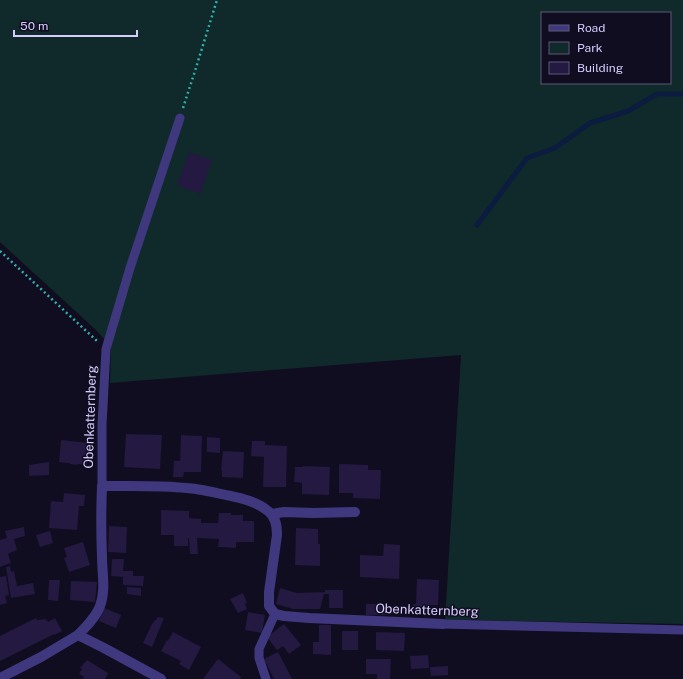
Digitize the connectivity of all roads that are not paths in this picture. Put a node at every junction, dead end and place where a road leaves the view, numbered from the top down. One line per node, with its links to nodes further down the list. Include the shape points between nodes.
1 (180, 118): 2 (lane, Obenkatternberg, via 106,349)
2 (102, 486): 4 (street, Obenkatternberg, via 200,490 249,501); 8 (street, Obenkatternberg, via 103,591 96,614)
3 (355, 512): 4 (street)
4 (272, 514): 5 (street, via 277,528 269,606)
5 (274, 614): 6 (street, Obenkatternberg); 11 (lane, via 259,649 259,658)
6 (443, 624): 7 (lane, Obenkatternberg)
7 (683, 630)
8 (78, 635): 9 (street, Obenkatternberg); 10 (street)
9 (0, 678)
10 (161, 679)
11 (266, 679)

